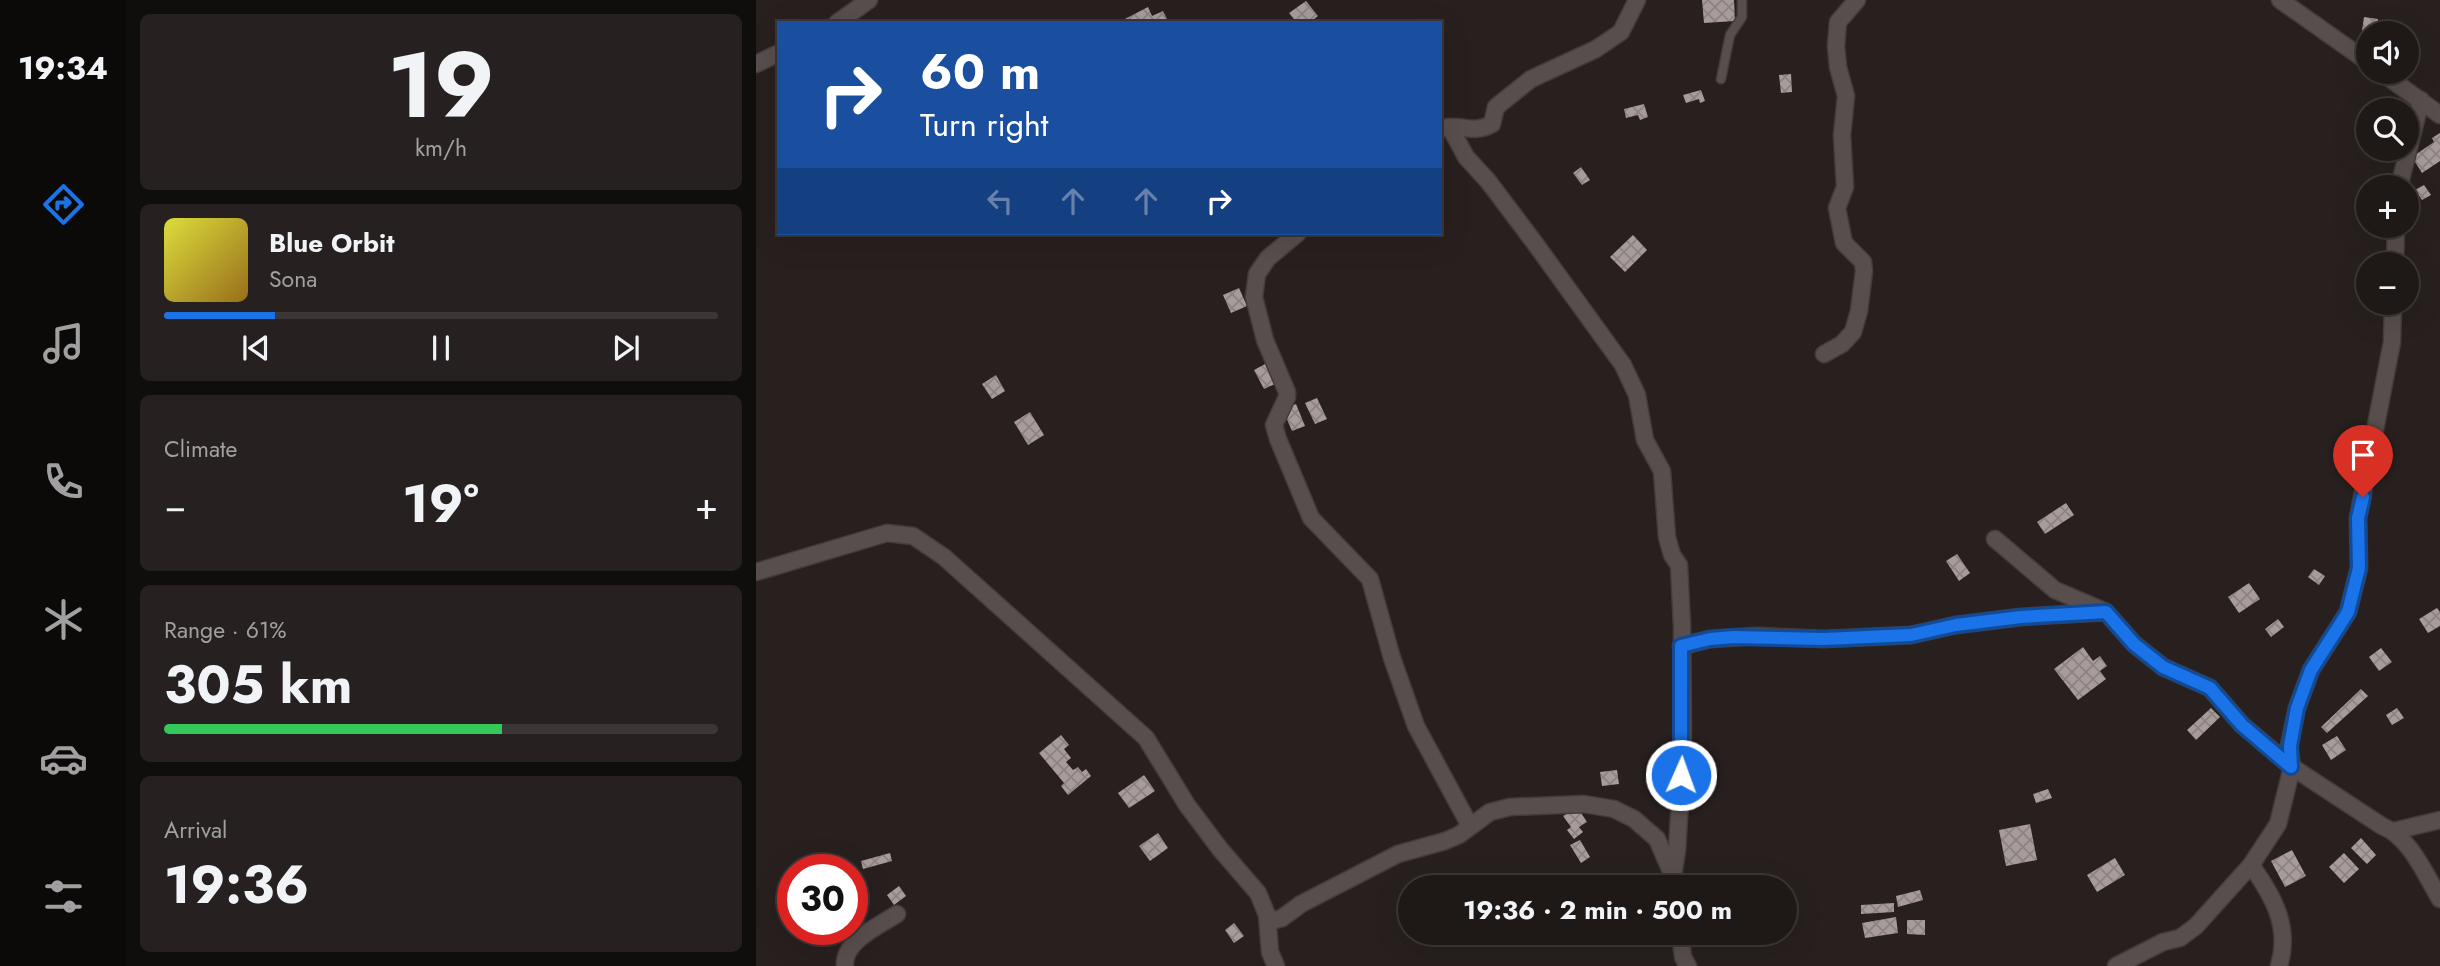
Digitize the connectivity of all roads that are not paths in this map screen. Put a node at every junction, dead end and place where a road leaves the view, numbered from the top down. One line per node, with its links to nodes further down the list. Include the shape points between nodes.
1 (869, 0): 6 (street)
2 (1637, 0): 14 (street, via 1621,32 1531,79 1496,107 1492,124 1483,129)
3 (1742, 0): 10 (lane, via 1742,17 1731,35)
4 (1857, 0): 18 (street, via 1838,22 1838,67 1846,96 1842,135 1845,187 1837,208 1844,243 1863,262 1864,271 1853,331)
5 (2280, 0): 8 (street)
6 (839, 21)
7 (777, 54): 9 (street)
8 (2356, 54)
9 (756, 64)
10 (1721, 79)
11 (2398, 84): 12 (street)
12 (2421, 100): 13 (street); 15 (street)
13 (2440, 115)
14 (1445, 128): 22 (street, via 1623,365 1637,395 1645,440 1662,471 1667,537 1679,565)
15 (2402, 175)
16 (1296, 235): 25 (street, via 1268,258 1256,274 1255,285 1265,341 1287,392 1274,425 1278,439 1311,518 1370,579 1416,726)
17 (2393, 315): 23 (street, via 2392,342 2358,518 2359,568 2348,612 2311,670 2297,708)
18 (1824, 354)
19 (1995, 539): 21 (street, via 2055,590)
20 (756, 572): 32 (street, via 887,533 913,536 1146,738 1187,805 1258,893)
21 (2106, 612): 22 (street, via 2021,617 1911,635 1733,637); 23 (street, via 2134,644 2163,667 2210,688 2242,725)
22 (1681, 646): 29 (street, via 1682,752)
23 (2291, 767): 26 (street); 27 (street, via 2278,824)
24 (2440, 820): 26 (street)
25 (1470, 826): 28 (street, via 1490,812 1510,807 1584,804 1614,809 1657,839); 32 (street, via 1445,841 1398,854)
26 (2394, 831): 30 (street)
27 (2251, 865): 37 (street, via 2180,938); 38 (street, via 2280,918 2284,937)
28 (1671, 875)
29 (1675, 875)
30 (2440, 898)
31 (897, 914): 34 (street, via 853,944)
32 (1268, 922): 35 (street)
33 (1682, 945): 36 (street)
34 (845, 966)
35 (1276, 966)
36 (1688, 966)
37 (2116, 966)
38 (2279, 966)

